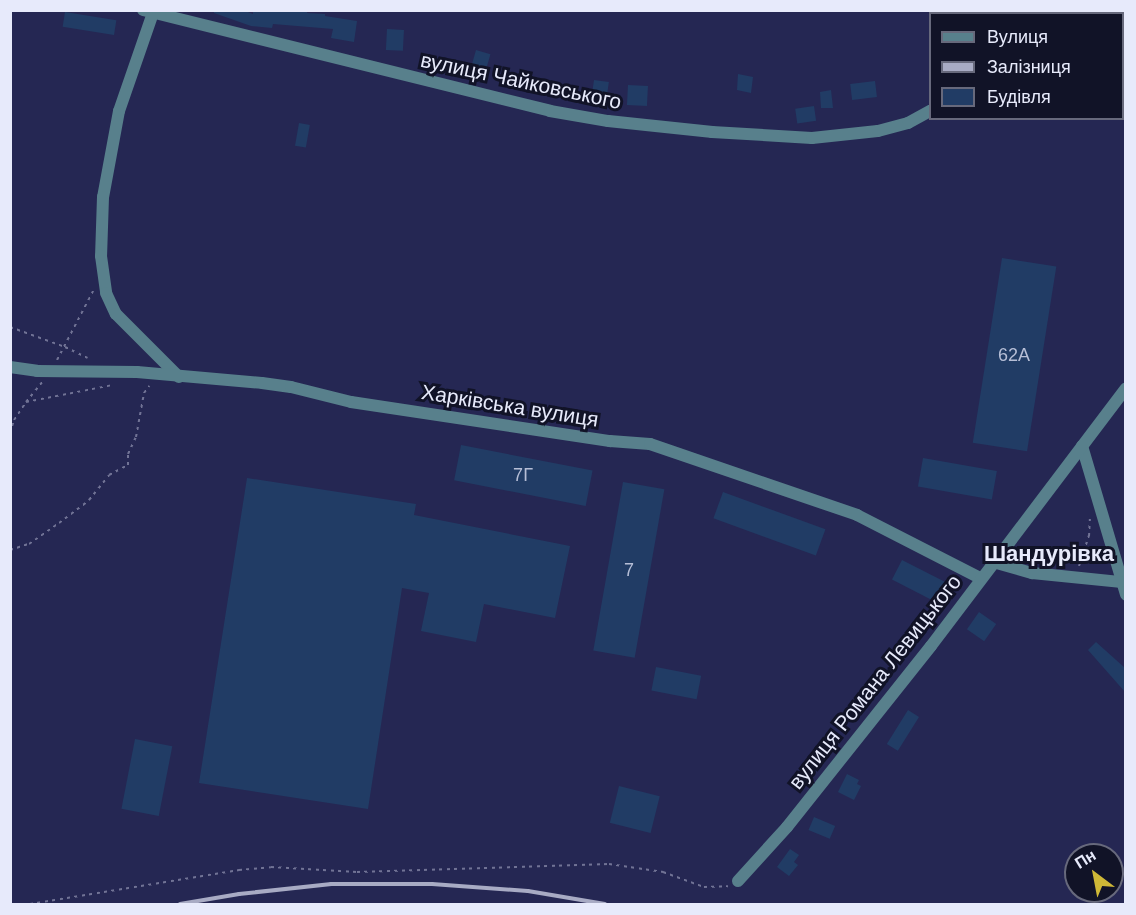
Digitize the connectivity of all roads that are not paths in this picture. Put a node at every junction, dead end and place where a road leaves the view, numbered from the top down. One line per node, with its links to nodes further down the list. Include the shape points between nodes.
1 (150, 11): 2 (street, вулиця Чайковського, via 550,111 608,121 812,138 878,131 908,123); 4 (street, via 124,94 107,172 100,222 103,272 106,293 116,314)
2 (929, 112)
3 (10, 367): 4 (street, Харківська вулиця)
4 (179, 377): 9 (street, Харківська вулиця, via 291,387 351,402 650,444 857,515)
5 (1125, 388): 6 (street, вулиця Романа Левицького)
6 (1120, 401): 7 (street, вулиця Романа Левицького)
7 (1082, 446): 8 (street, вулиця Романа Левицького); 10 (street)
8 (993, 562): 9 (street, вулиця Романа Левицького); 10 (street, via 1021,571)
9 (980, 578): 12 (street, вулиця Романа Левицького, via 820,786)
10 (1120, 582): 11 (street)
11 (1125, 595)
12 (738, 881)

